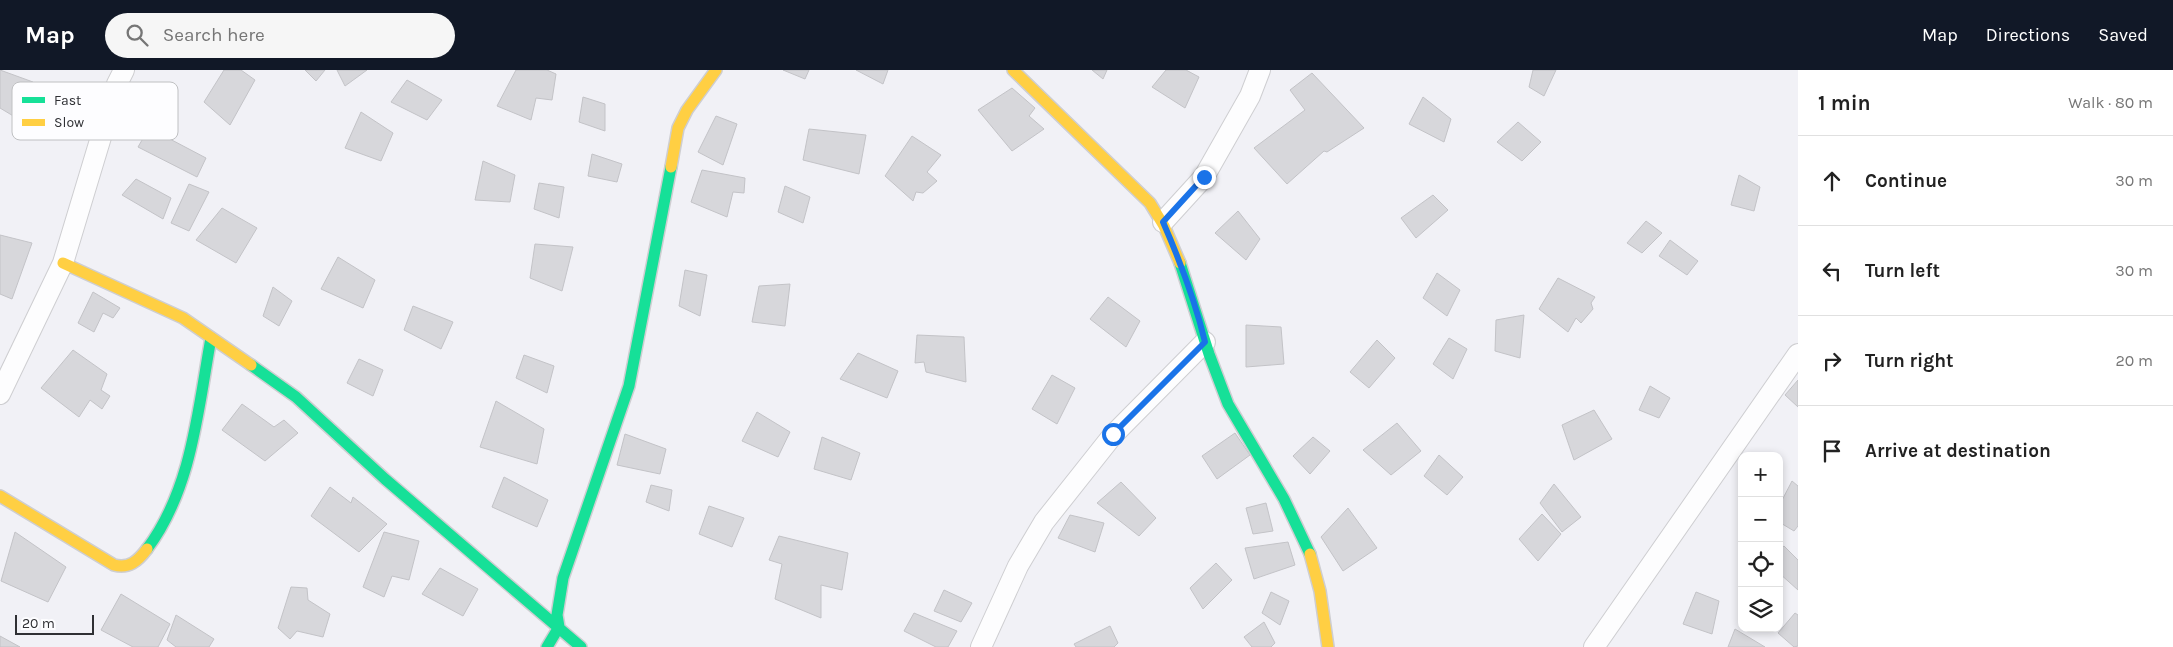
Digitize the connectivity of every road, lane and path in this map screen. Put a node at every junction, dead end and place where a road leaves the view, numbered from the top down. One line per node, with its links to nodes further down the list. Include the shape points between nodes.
1 (124, 70): 5 (street)
2 (716, 70): 14 (street, via 678,128 629,386 563,578 557,615)
3 (1013, 70): 7 (street, via 1150,203)
4 (1260, 70): 7 (street, via 1250,96 1204,177)
5 (118, 82)
6 (100, 140): 8 (street)
7 (1163, 222): 10 (street, via 1178,256)
8 (63, 263): 9 (street, via 183,318); 12 (street)
9 (211, 338): 13 (street, via 186,465 170,509 148,548 134,564 120,568 111,564); 14 (street, via 296,398)
10 (1205, 342): 17 (street, via 1113,434 1044,522 1018,566); 18 (street, via 1228,404 1304,537 1321,591)
11 (1798, 354): 19 (street)
12 (0, 394)
13 (0, 496)
14 (559, 628): 15 (street); 16 (street)
15 (547, 647)
16 (581, 647)
17 (981, 647)
18 (1328, 647)
19 (1594, 647)

